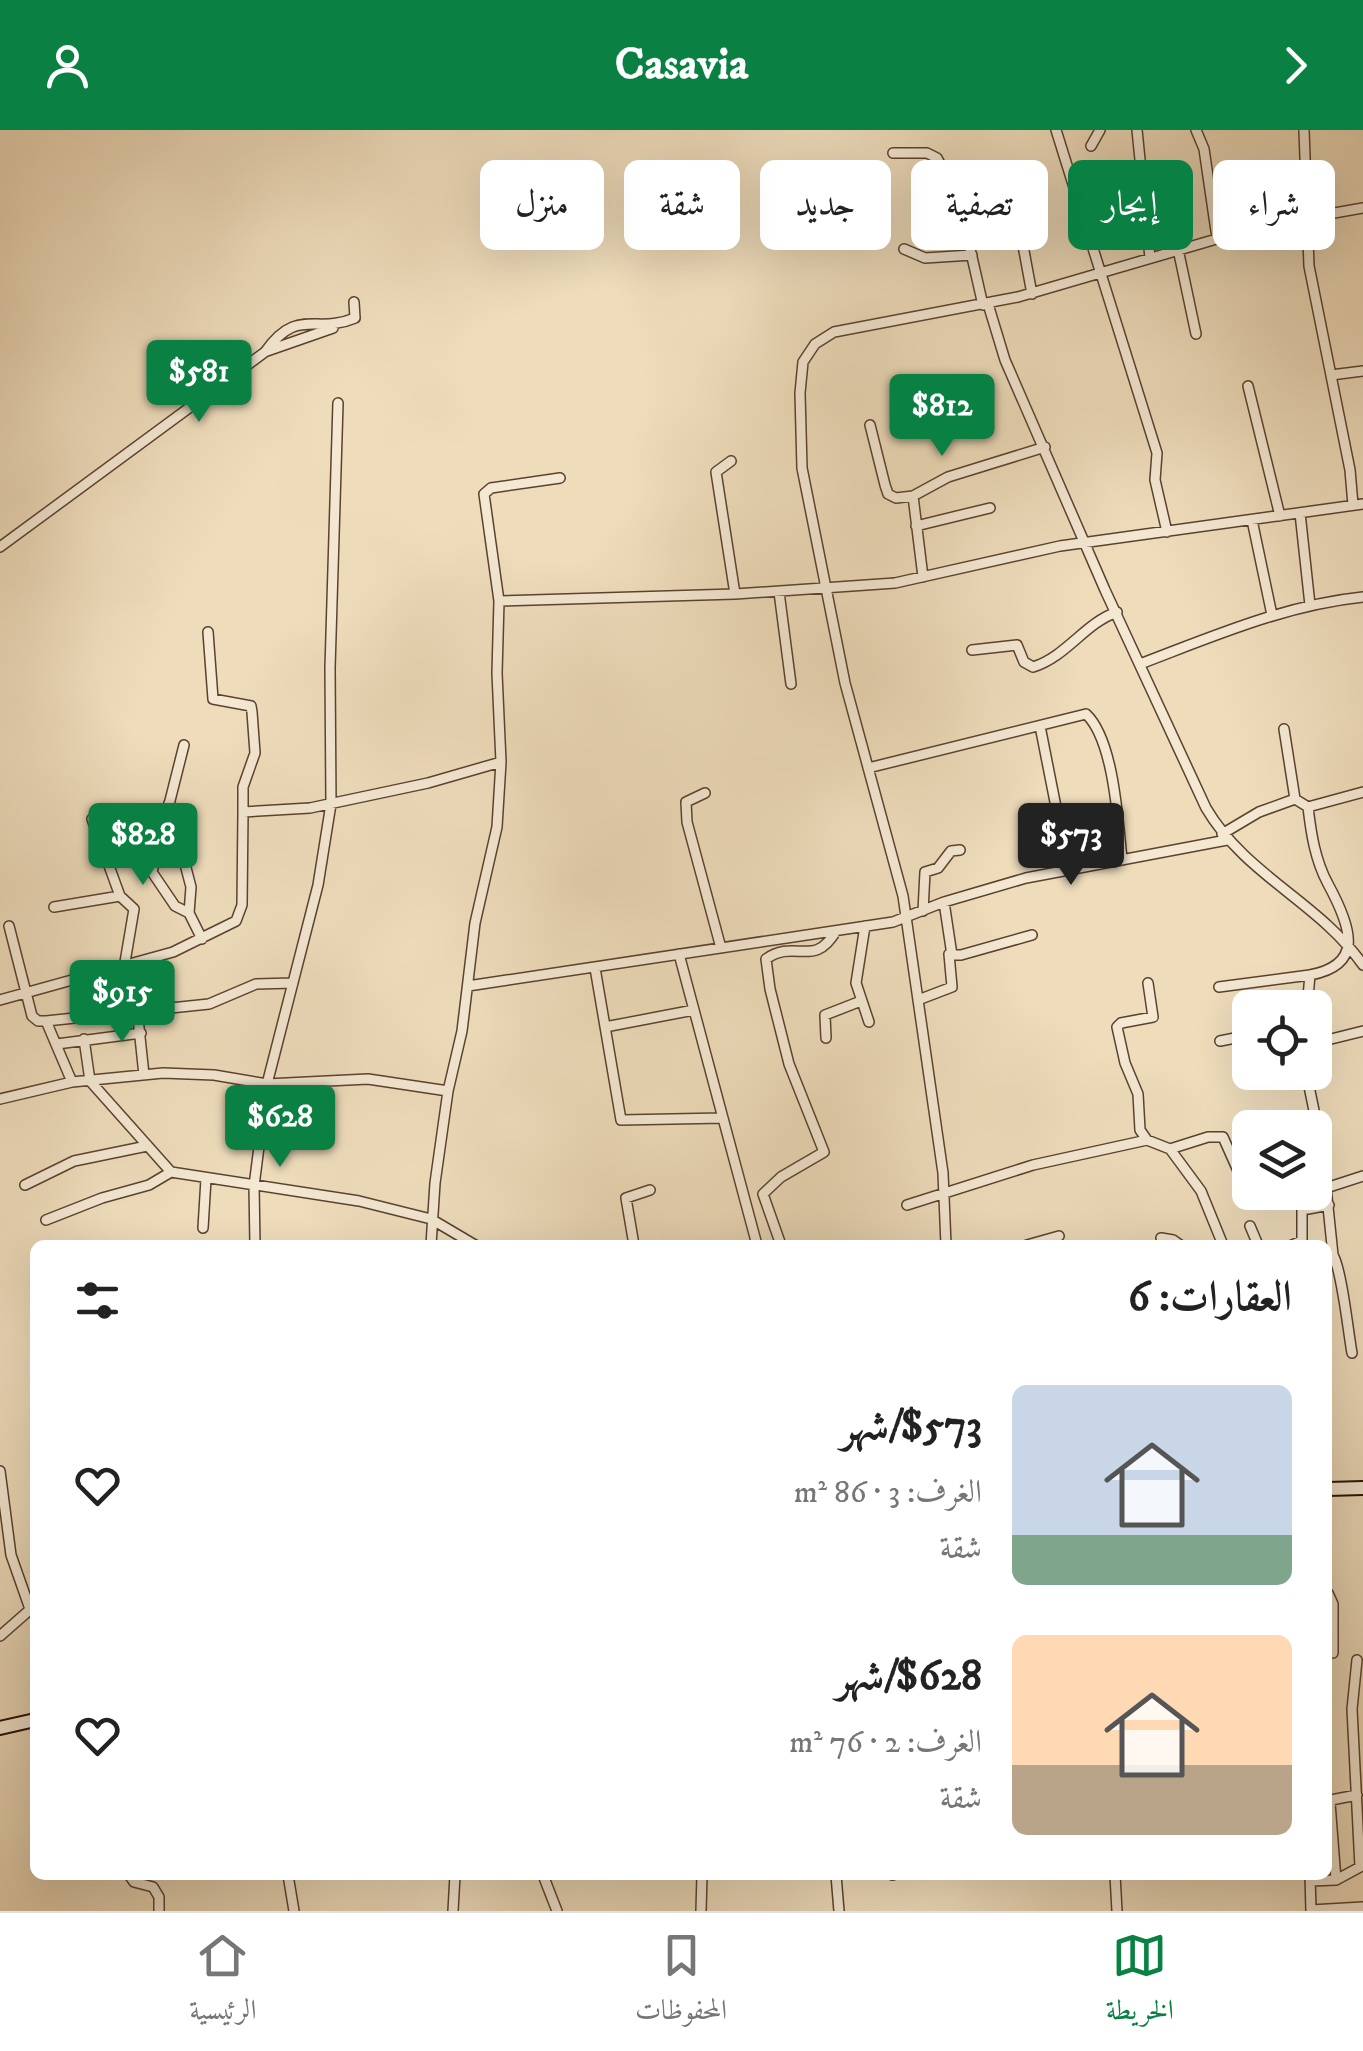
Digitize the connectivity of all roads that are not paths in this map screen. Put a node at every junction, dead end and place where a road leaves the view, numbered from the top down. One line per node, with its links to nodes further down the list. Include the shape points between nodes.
1 (1056, 130): 19 (street)
2 (1100, 130): 6 (street)
3 (1138, 130): 18 (street)
4 (1196, 130): 10 (street)
5 (1304, 130): 8 (street)
6 (1091, 146)
7 (894, 153): 17 (street, via 938,158)
8 (1305, 160)
9 (1363, 208): 11 (street)
10 (1213, 211)
11 (1335, 212)
12 (904, 248): 17 (street, via 924,258)
13 (1024, 250): 20 (street)
14 (1175, 250): 18 (street)
15 (1178, 250): 23 (street)
16 (1308, 250): 25 (street)
17 (972, 256): 22 (street)
18 (1150, 258): 19 (street)
19 (1100, 274): 20 (street); 39 (street, via 1157,453 1155,480)
20 (1032, 294): 22 (street)
21 (354, 302): 41 (street, via 355,318 348,322 287,328 265,352)
22 (986, 305): 29 (street); 43 (street, via 834,332 808,352 800,383 802,468)
23 (1196, 334)
24 (1363, 372): 25 (street)
25 (1331, 375): 33 (street)
26 (1248, 386): 36 (street)
27 (338, 403): 64 (street)
28 (870, 425): 32 (street, via 888,494)
29 (1045, 448): 32 (street, via 948,477); 40 (street)
30 (731, 461): 45 (street, via 716,472)
31 (560, 478): 47 (street, via 484,494)
32 (913, 496): 38 (street)
33 (1358, 504): 35 (street)
34 (990, 508): 38 (street)
35 (1300, 513): 36 (street); 48 (street)
36 (1280, 516): 37 (street)
37 (1252, 520): 39 (street); 50 (street)
38 (916, 526): 42 (street)
39 (1168, 532): 40 (street)
40 (1084, 542): 42 (street); 49 (street)
41 (0, 547)
42 (923, 577): 43 (street)
43 (825, 590): 44 (street); 59 (street)
44 (780, 592): 45 (street); 54 (street)
45 (735, 594): 47 (street)
46 (1363, 597): 48 (street)
47 (499, 600): 58 (street)
48 (1310, 605): 50 (street)
49 (1117, 612): 52 (street, via 1040,665 1028,666 1017,645); 53 (street)
50 (1272, 615): 53 (street)
51 (208, 632): 66 (street, via 213,700 250,706 252,712 254,753)
52 (972, 650)
53 (1140, 664): 69 (street)
54 (791, 684)
55 (1040, 726): 59 (street); 67 (street); 71 (street, via 1083,714 1092,718 1113,784)
56 (1284, 728): 62 (street)
57 (184, 744): 63 (street)
58 (501, 762): 64 (street); 92 (street, via 494,846)
59 (868, 768): 77 (street)
60 (1363, 792): 65 (street)
61 (705, 793): 83 (street, via 686,802 686,822)
62 (1295, 799): 65 (street); 69 (street, via 1259,812)
63 (169, 800): 76 (street, via 191,887); 76 (street, via 152,872)
64 (330, 804): 66 (street); 91 (street)
65 (1308, 807): 86 (street, via 1322,870 1354,927)
66 (243, 812): 82 (street, via 240,914)
67 (1057, 812)
68 (92, 820): 72 (street)
69 (1224, 837): 71 (street); 86 (street)
70 (960, 850): 75 (street, via 925,872)
71 (1122, 860): 73 (street)
72 (120, 896): 74 (street); 87 (street, via 134,908)
73 (944, 902): 75 (street); 85 (street)
74 (54, 908)
75 (923, 910): 77 (street)
76 (189, 913): 82 (street)
77 (907, 918): 79 (street); 97 (street)
78 (9, 926): 95 (street)
79 (866, 926): 80 (street); 98 (street, via 857,974)
80 (836, 931): 83 (street); 147 (street, via 819,951 766,959 789,1064 824,1152 762,1194)
81 (1032, 935): 85 (street)
82 (202, 939): 87 (street)
83 (721, 948): 84 (street)
84 (679, 954): 88 (street); 100 (street)
85 (949, 954): 97 (street, via 952,987)
86 (1360, 961): 89 (street)
87 (123, 968): 95 (street); 99 (street)
88 (596, 968): 92 (street); 104 (street)
89 (1310, 975): 93 (street); 94 (street)
90 (1148, 983): 121 (street, via 1152,1018 1117,1025 1138,1094 1140,1130)
91 (293, 984): 99 (street, via 256,984 210,1004); 117 (street)
92 (468, 986): 118 (street)
93 (1219, 987)
94 (1309, 990)
95 (26, 994): 96 (street); 102 (street, via 34,1018)
96 (0, 1000)
97 (918, 1000): 132 (street)
98 (861, 1001): 103 (street); 108 (street, via 824,1014)
99 (133, 1010): 101 (street); 106 (street)
100 (694, 1010): 104 (street); 120 (street)
101 (104, 1013): 102 (street); 107 (street)
102 (46, 1021): 113 (street)
103 (869, 1022)
104 (605, 1027): 120 (street, via 622,1120)
105 (1363, 1030): 109 (street)
106 (141, 1032): 107 (street); 114 (street)
107 (108, 1035): 110 (street)
108 (826, 1038)
109 (1332, 1038)
110 (84, 1039): 113 (street); 115 (street)
111 (1232, 1039): 112 (street)
112 (1220, 1041)
113 (56, 1044): 116 (street)
114 (144, 1075): 115 (street); 117 (street)
115 (90, 1080): 116 (street); 122 (street)
116 (72, 1082): 119 (street)
117 (267, 1084): 118 (street, via 358,1079); 129 (street)
118 (448, 1091): 136 (street)
119 (0, 1099)
120 (722, 1118): 146 (street)
121 (1148, 1140): 123 (street); 132 (street, via 1032,1164)
122 (147, 1146): 125 (street); 128 (street, via 74,1160)
123 (1170, 1148): 124 (street, via 1224,1137); 151 (street, via 1201,1191)
124 (1232, 1156)
125 (171, 1172): 127 (street); 137 (street)
126 (1363, 1176): 130 (street)
127 (206, 1179): 129 (street); 139 (street)
128 (26, 1185)
129 (254, 1186): 136 (street, via 360,1200); 142 (street)
130 (1332, 1186)
131 (650, 1190): 145 (street, via 626,1198)
132 (945, 1192): 133 (street); 148 (street)
133 (907, 1205)
134 (1302, 1210): 153 (street)
135 (1328, 1210): 154 (street)
136 (431, 1219): 143 (street); 144 (street)
137 (46, 1220)
138 (1250, 1226): 152 (street)
139 (203, 1228)
140 (1059, 1236): 149 (street)
141 (1162, 1238): 150 (street)
142 (255, 1240)
143 (430, 1240)
144 (466, 1240)
145 (633, 1240)
146 (756, 1240)
147 (778, 1240)
148 (946, 1240)
149 (1045, 1240)
150 (1173, 1240)
151 (1221, 1240)
152 (1256, 1240)
153 (1302, 1240)
154 (1331, 1240)
155 (1332, 1245): 156 (street)
156 (1339, 1266): 157 (street); 158 (street)
157 (1332, 1267)
158 (1352, 1353)
159 (0, 1470): 162 (street, via 11,1555)
160 (1363, 1488): 161 (street)
161 (1332, 1489)
162 (30, 1602)
163 (1332, 1602): 166 (street)
164 (30, 1609): 165 (street)
165 (0, 1636)
166 (1345, 1656): 169 (street)
167 (30, 1721): 168 (street)
168 (0, 1728)
169 (1357, 1795): 170 (street); 181 (street, via 1360,1867)
170 (1332, 1800)
171 (1332, 1829): 181 (street)
172 (133, 1880): 183 (street, via 153,1887)
173 (289, 1880): 184 (street)
174 (455, 1880): 185 (street)
175 (545, 1880): 186 (street)
176 (702, 1880): 187 (street)
177 (836, 1880): 188 (street)
178 (1115, 1880): 189 (street)
179 (1310, 1880): 190 (street)
180 (1332, 1880): 181 (street)
181 (1336, 1880)
182 (1363, 1907): 190 (street)
183 (160, 1911)
184 (294, 1911)
185 (452, 1911)
186 (557, 1911)
187 (701, 1911)
188 (839, 1911)
189 (1117, 1911)
190 (1311, 1911)

